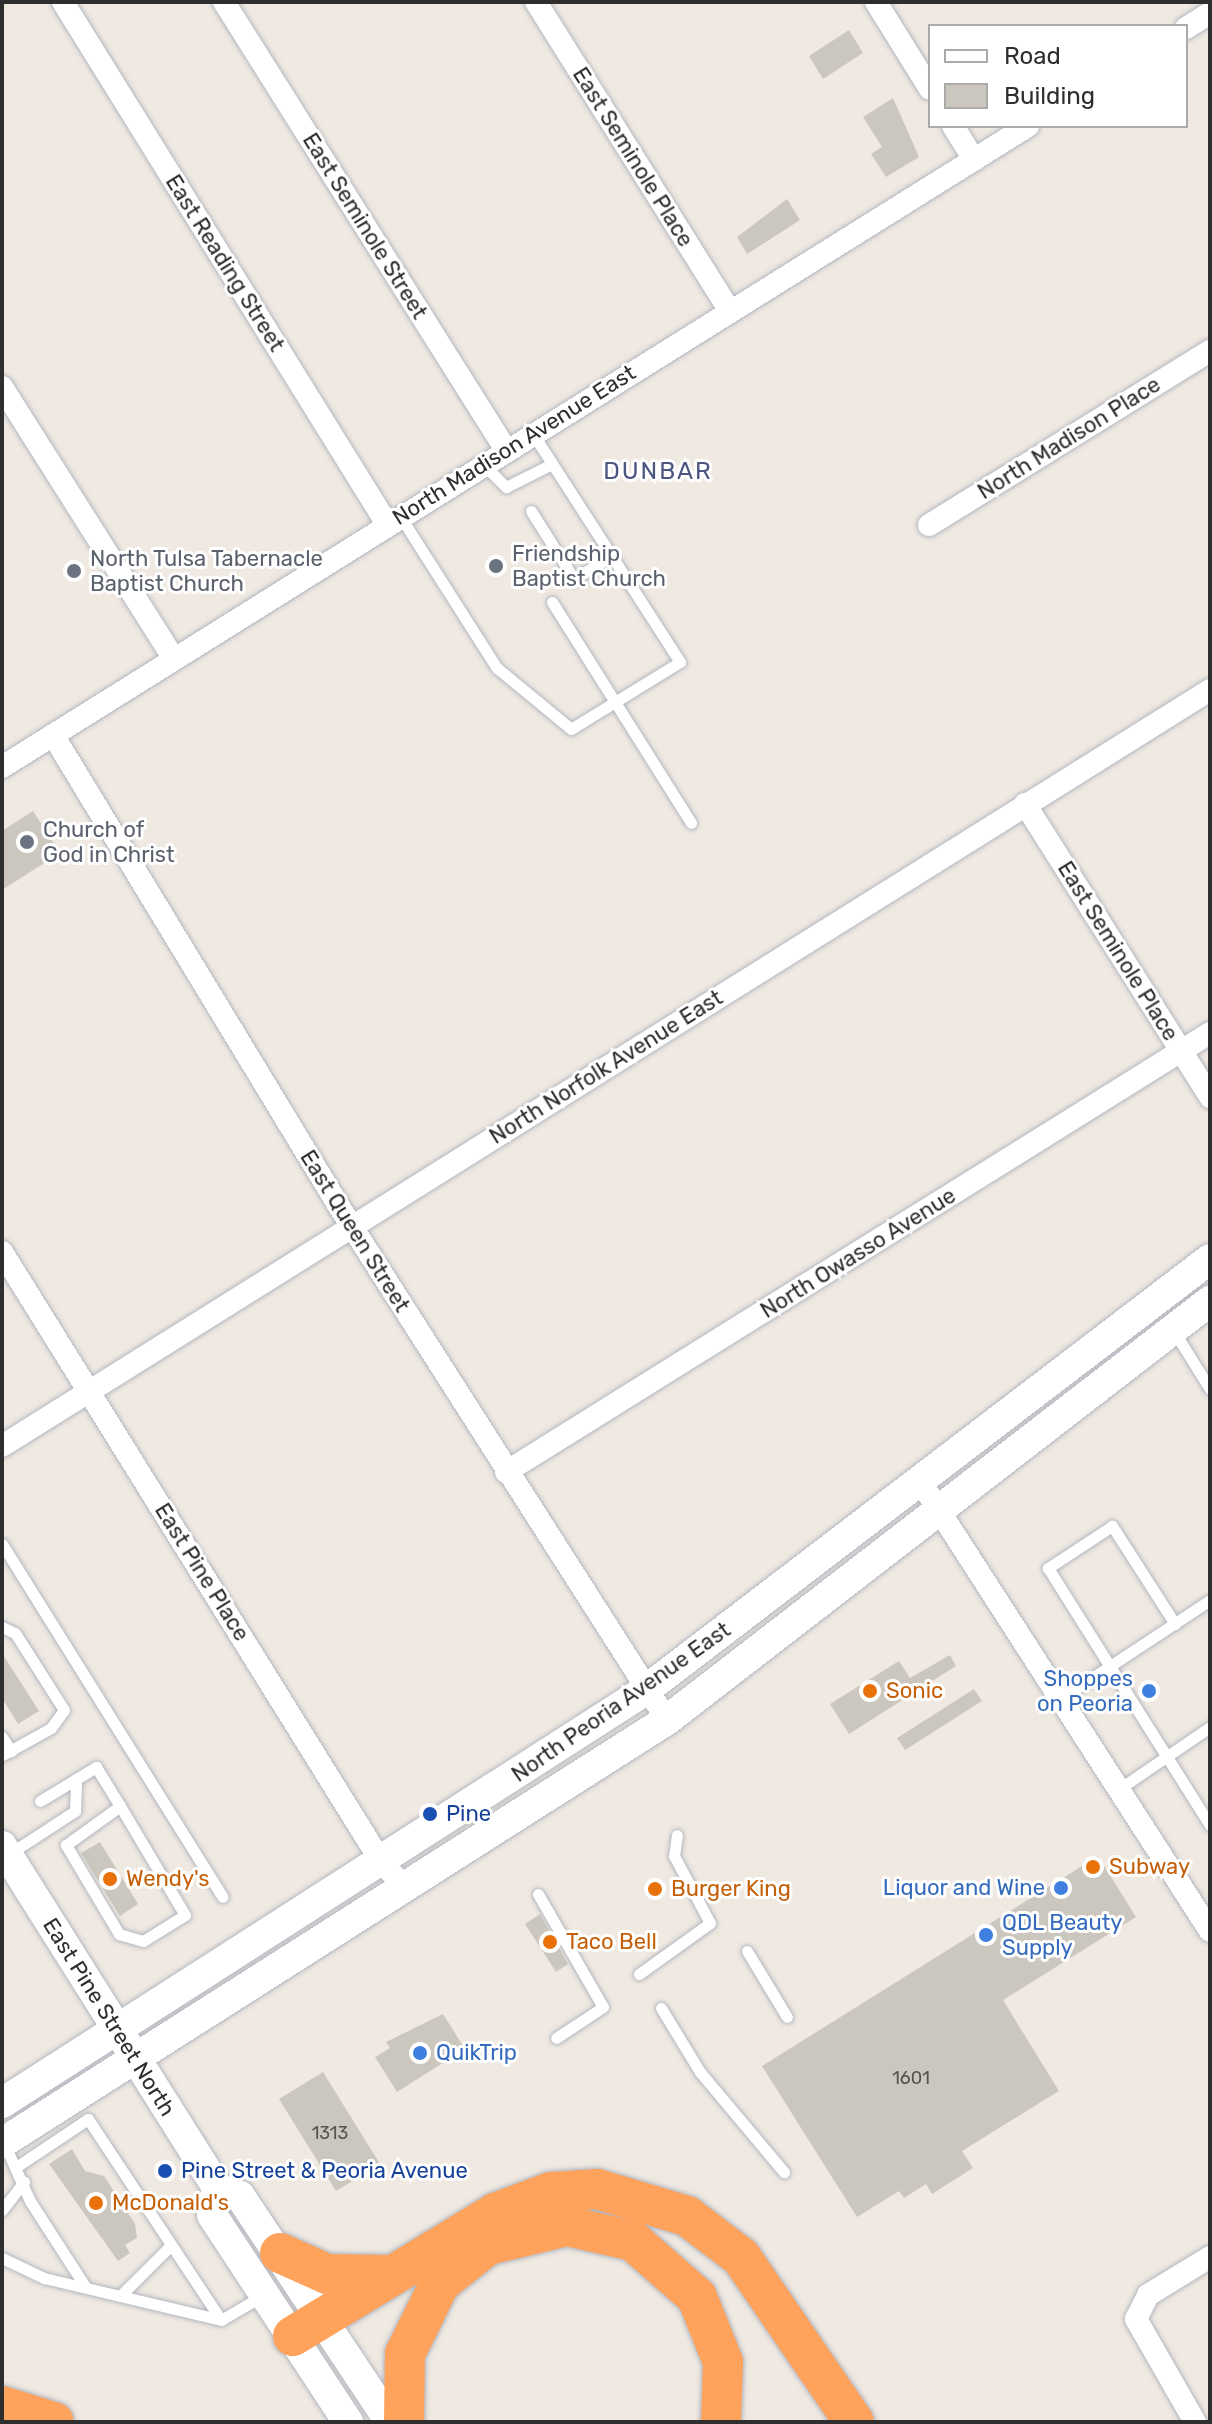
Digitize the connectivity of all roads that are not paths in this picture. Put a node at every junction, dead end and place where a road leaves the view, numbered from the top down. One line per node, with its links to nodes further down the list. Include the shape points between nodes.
1 (63, 2): 21 (street, East Reading Street)
2 (224, 2): 15 (street, East Seminole Street)
3 (536, 2): 11 (street, East Seminole Place)
4 (876, 2): 7 (street)
5 (1210, 13): 6 (street)
6 (1188, 27)
7 (928, 86)
8 (954, 128): 10 (street)
9 (1025, 128): 10 (street, North Madison Avenue East)
10 (974, 160): 11 (street, North Madison Avenue East)
11 (730, 311): 14 (street, North Madison Avenue East)
12 (1210, 351): 22 (street, North Madison Place)
13 (2, 387): 25 (street)
14 (532, 434): 15 (street, North Madison Avenue East); 17 (lane)
15 (506, 450): 16 (street, North Madison Avenue East)
16 (483, 464): 18 (lane, via 496,483); 21 (street, North Madison Avenue East)
17 (552, 464): 18 (lane); 23 (lane)
18 (516, 486): 19 (lane)
19 (523, 498)
20 (531, 511): 23 (lane, via 574,579)
21 (394, 520): 25 (street, North Madison Avenue East); 27 (lane, via 497,668 571,729)
22 (929, 525)
23 (611, 556): 27 (lane, via 680,662)
24 (552, 602): 27 (lane)
25 (174, 659): 28 (street, North Madison Avenue East)
26 (1210, 690): 30 (street, North Norfolk Avenue East)
27 (615, 702): 31 (lane)
28 (53, 735): 29 (street, North Madison Avenue East); 35 (street, East Queen Street)
29 (2, 767)
30 (1025, 804): 33 (street, East Seminole Place); 35 (street, North Norfolk Avenue East)
31 (691, 823)
32 (1210, 1033): 33 (street, North Owasso Avenue)
33 (1181, 1052): 34 (street, East Seminole Place); 43 (street, North Owasso Avenue)
34 (1210, 1097)
35 (352, 1226): 41 (street, North Norfolk Avenue East); 43 (street, East Queen Street)
36 (2, 1252): 41 (street, East Pine Place)
37 (1210, 1259): 44 (main road, North Peoria Avenue East)
38 (1210, 1301): 39 (main road, North Peoria Avenue East)
39 (1172, 1329): 40 (lane); 45 (main road, North Peoria Avenue East)
40 (1210, 1389)
41 (90, 1392): 42 (street, North Norfolk Avenue East); 65 (street, East Pine Place)
42 (2, 1446)
43 (506, 1472): 51 (street, East Queen Street)
44 (920, 1481): 45 (street); 51 (main road, North Peoria Avenue East)
45 (939, 1511): 52 (street); 53 (main road, North Peoria Avenue East)
46 (2, 1544): 68 (lane)
47 (1210, 1600): 48 (lane)
48 (1175, 1624): 50 (lane); 50 (lane, via 1112,1526 1048,1568)
49 (2, 1627): 56 (lane, via 15,1633 64,1710 51,1728)
50 (1110, 1667): 52 (lane); 57 (lane)
51 (643, 1692): 53 (street, East Queen Street); 65 (main road, North Peoria Avenue East)
52 (1060, 1699): 59 (street)
53 (667, 1720): 66 (main road, North Peoria Avenue East)
54 (1210, 1727): 57 (lane)
55 (2, 1737): 56 (lane)
56 (6, 1753)
57 (1167, 1757): 59 (lane); 62 (lane)
58 (76, 1779): 60 (lane); 61 (lane, via 96,1767); 64 (lane, via 75,1811)
59 (1119, 1789): 69 (street)
60 (40, 1801)
61 (120, 1806): 61 (lane, via 185,1915 143,1941 119,1934 67,1850 68,1840)
62 (1210, 1825)
63 (677, 1835): 72 (lane, via 674,1856 710,1923)
64 (5, 1850): 75 (main road, East Pine Street North)
65 (382, 1863): 66 (street, East Pine Place); 75 (main road, North Peoria Avenue East)
66 (407, 1889): 77 (main road, North Peoria Avenue East)
67 (538, 1894): 76 (lane, via 602,1995 595,2018)
68 (223, 1897)
69 (1202, 1899): 70 (street)
70 (1210, 1931)
71 (747, 1951): 74 (lane)
72 (639, 1974)
73 (661, 2008): 80 (lane, via 700,2072)
74 (787, 2017)
75 (115, 2030): 77 (main road, East Pine Street North); 78 (main road, North Peoria Avenue East)
76 (556, 2038)
77 (135, 2061): 79 (main road, North Peoria Avenue East); 82 (main road, East Pine Street North)
78 (2, 2103)
79 (8, 2150): 81 (lane); 84 (lane, via 88,2119)
80 (784, 2172)
81 (24, 2182): 83 (lane); 89 (lane)
82 (217, 2188): 85 (main road, East Pine Street North, via 240,2196); 90 (main road, East Pine Street North, via 212,2215)
83 (2, 2210)
84 (171, 2245): 91 (lane); 92 (lane)
85 (280, 2253): 88 (highway, via 327,2274); 93 (main road, East Pine Street North)
86 (1210, 2257): 101 (street, via 1148,2295 1136,2319)
87 (2, 2258): 89 (lane)
88 (390, 2275): 93 (highway); 100 (highway, via 538,2196 597,2189 647,2199 706,2227 741,2257)
89 (86, 2288): 91 (lane)
90 (266, 2294): 92 (lane); 93 (main road, East Pine Street North)
91 (120, 2296): 92 (lane)
92 (221, 2320)
93 (308, 2327): 96 (main road, East Pine Street North); 97 (main road, East Pine Street North)
94 (2, 2406): 95 (highway)
95 (54, 2422)
96 (348, 2422)
97 (390, 2422)
98 (404, 2422): 99 (highway, via 405,2354 440,2283 507,2236 567,2226 633,2241 697,2297 723,2362)
99 (721, 2422)
100 (854, 2422)
101 (1195, 2422)

